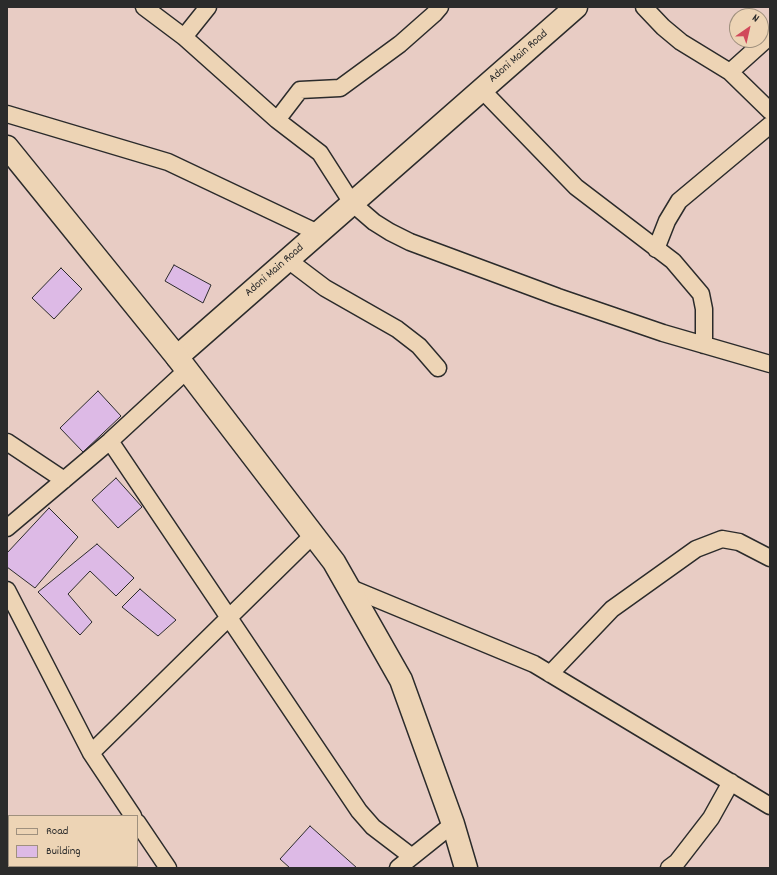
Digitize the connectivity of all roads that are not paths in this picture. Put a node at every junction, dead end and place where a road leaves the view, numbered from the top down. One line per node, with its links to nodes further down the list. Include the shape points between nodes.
1 (144, 7): 7 (street)
2 (208, 7): 7 (street)
3 (440, 7): 12 (street, via 400,44 340,88 300,90)
4 (576, 7): 9 (main road, Adoni Main Road)
5 (644, 7): 8 (street, via 681,42)
6 (770, 36): 8 (street)
7 (184, 37): 12 (street)
8 (730, 72): 10 (street)
9 (482, 90): 15 (main road, Adoni Main Road); 17 (street, via 576,187)
10 (770, 110)
11 (7, 114): 16 (street, via 168,162)
12 (277, 120): 15 (street, via 320,154)
13 (770, 125): 17 (street, via 679,201 667,221)
14 (7, 147): 20 (main road)
15 (352, 203): 16 (main road, Adoni Main Road); 19 (street, via 374,222 410,242 558,297)
16 (318, 233): 18 (main road, Adoni Main Road)
17 (656, 249): 19 (street, via 673,261 701,294 704,310)
18 (288, 260): 20 (main road, Adoni Main Road); 22 (street, via 325,288 397,330 419,346)
19 (704, 345): 21 (street)
20 (182, 363): 23 (street); 27 (main road)
21 (770, 364)
22 (438, 368)
23 (110, 440): 25 (street); 31 (street)
24 (7, 442): 25 (street)
25 (64, 480): 26 (street)
26 (7, 528)
27 (313, 534): 29 (main road, via 334,562); 31 (street)
28 (770, 558): 32 (street, via 739,542 722,539 696,549 612,609)
29 (348, 587): 32 (street, via 534,664); 38 (main road, via 401,680)
30 (7, 590): 33 (street)
31 (229, 617): 33 (street); 39 (street, via 359,811 373,826)
32 (550, 674): 34 (street)
33 (91, 753): 36 (street)
34 (731, 782): 35 (street); 43 (street, via 711,818 677,862)
35 (770, 806)
36 (132, 815)
37 (138, 823): 40 (street)
38 (452, 824): 39 (street); 42 (main road)
39 (411, 856): 41 (street)
40 (168, 868)
41 (398, 868)
42 (466, 868)
43 (669, 868)

